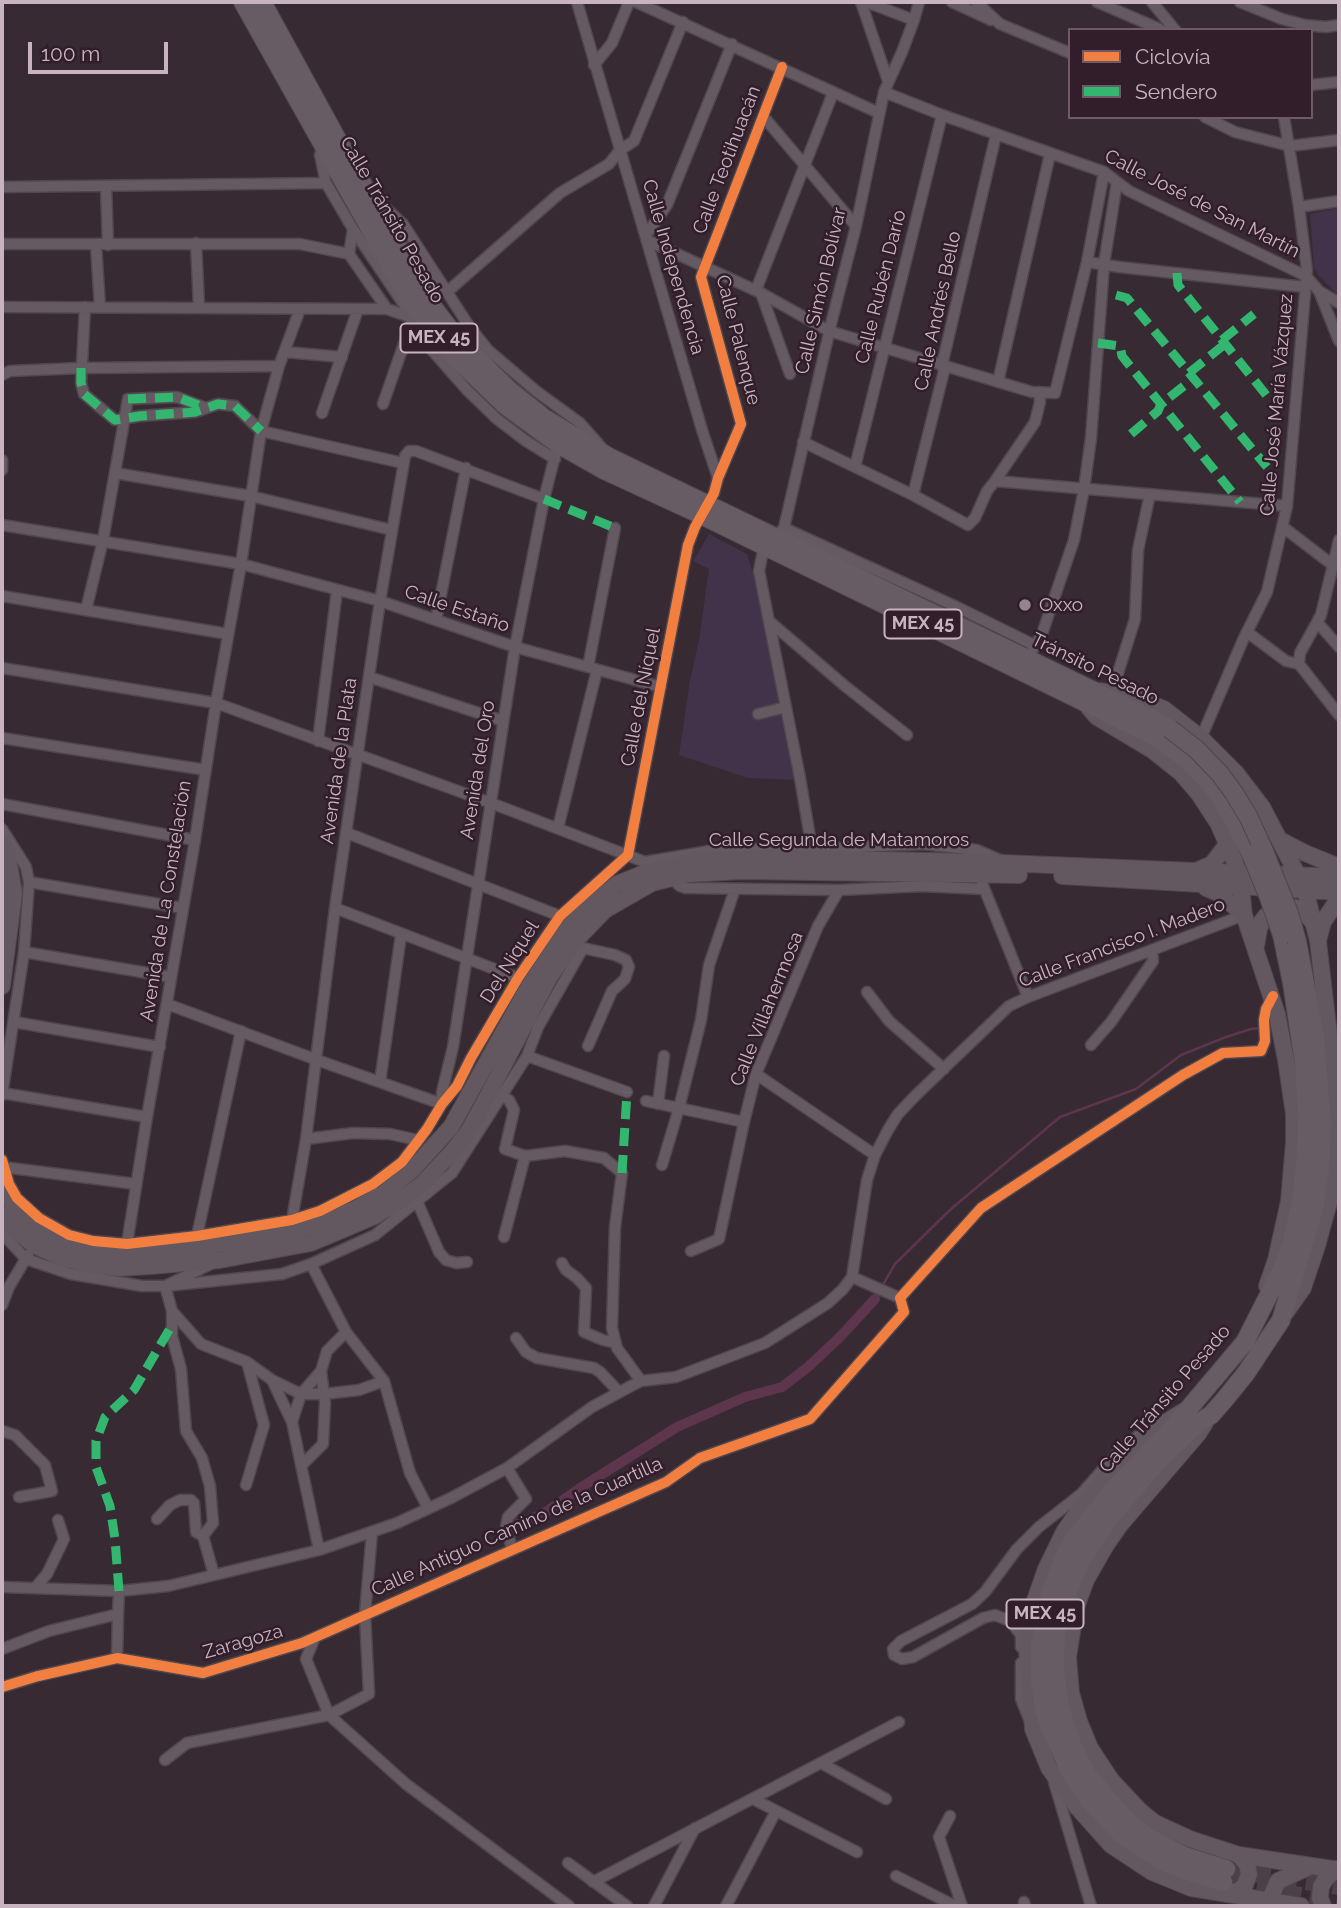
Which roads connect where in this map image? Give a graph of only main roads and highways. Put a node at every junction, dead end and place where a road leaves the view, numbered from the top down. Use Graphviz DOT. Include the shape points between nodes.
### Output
graph roads {
  1 [pos="243,2"];
  2 [pos="262,2"];
  3 [pos="774,537"];
  4 [pos="1101,691"];
  5 [pos="1168,736"];
  6 [pos="1278,836"];
  7 [pos="2,842"];
  8 [pos="1228,843"];
  9 [pos="1339,867"];
  10 [pos="667,874"];
  11 [pos="981,875"];
  12 [pos="1245,876"];
  13 [pos="1198,877"];
  14 [pos="1339,877"];
  15 [pos="1302,882"];
  16 [pos="2,887"];
  17 [pos="1339,892"];
  18 [pos="1339,898"];
  19 [pos="2,903"];
  20 [pos="1244,915"];
  21 [pos="1313,922"];
  22 [pos="1297,941"];
  23 [pos="1318,941"];
  24 [pos="1256,949"];
  25 [pos="2,986"];
  26 [pos="1315,1039"];
  27 [pos="2,1189"];
  28 [pos="2,1215"];
  29 [pos="34,1245"];
  30 [pos="1253,1328"];
  31 [pos="1186,1410"];
  32 [pos="1211,1415"];
  33 [pos="1239,1855"];
  34 [pos="1283,1870"];
  35 [pos="1338,1870"];
  36 [pos="1224,1882"];
  37 [pos="1243,1902"];
  38 [pos="1269,1903"];
  39 [pos="1292,1905"];
  40 [pos="1323,1906"];
  1 -- 3 [label="main road, Calle Tránsito Pesado / MEX 45" via="399,281 431,329 476,379 557,452"];
  2 -- 3 [label="main road, Calle Tránsito Pesado / MEX 45" via="432,306 455,336 500,383 544,418 609,457"];
  3 -- 4 [label="main road, Tránsito Pesado / MEX 45" via="1032,653"];
  3 -- 4 [label="main road, Tránsito Pesado / MEX 45" via="1018,671"];
  4 -- 5 [label="main road, Tránsito Pesado / MEX 45"];
  4 -- 6 [label="main road" via="1164,709 1201,738 1262,807"];
  4 -- 8 [label="main road" via="1097,717 1181,773"];
  5 -- 22 [label="main road, Tránsito Pesado / MEX 45, bridge" via="1196,749 1239,801 1264,851"];
  5 -- 26 [label="main road, Calle Tránsito Pesado / MEX 45, bridge" via="1210,783 1251,853 1282,935 1292,983"];
  6 -- 9 [label="main road"];
  6 -- 12 [label="main road" via="1270,856"];
  6 -- 15 [label="main road"];
  7 -- 25 [label="main road" via="15,893"];
  8 -- 12 [label="main road"];
  8 -- 13 [label="main road"];
  10 -- 11 [label="main road, Calle Segunda de Matamoros"];
  10 -- 29 [label="main road, Calle Segunda de Matamoros" via="642,874 617,884 569,926 528,988 451,1128 384,1193 318,1225 254,1239 130,1253 66,1244"];
  10 -- 29 [label="main road, Calle Segunda de Matamoros" via="605,910 575,941 550,976 468,1132 422,1184 375,1216 311,1243 220,1260 140,1267 90,1265"];
  11 -- 13 [label="main road, Calle Segunda de Matamoros"];
  11 -- 13 [label="main road, Calle Segunda de Matamoros" via="1008,864"];
  12 -- 13 [label="main road"];
  12 -- 15 [label="main road"];
  12 -- 20 [label="main road"];
  13 -- 20 [label="main road"];
  14 -- 15 [label="main road"];
  15 -- 17 [label="main road"];
  15 -- 21 [label="main road"];
  16 -- 19 [label="main road"];
  18 -- 23 [label="main road" via="1323,922"];
  20 -- 24 [label="main road"];
  21 -- 23 [label="main road"];
  21 -- 24 [label="main road" via="1297,908 1276,908 1262,922"];
  22 -- 26 [label="main road, Calle Tránsito Pesado / MEX 45"];
  23 -- 26 [label="main road" via="1325,1001"];
  24 -- 30 [label="main road" via="1273,996 1269,1022 1286,1060 1294,1142 1289,1201 1276,1260"];
  26 -- 30 [label="main road, Calle Tránsito Pesado / MEX 45" via="1306,1081 1303,1197 1291,1245"];
  26 -- 32 [label="main road, Calle Tránsito Pesado / MEX 45" via="1322,1126 1310,1222 1281,1320"];
  27 -- 29 [label="main road, Calle Segunda de Matamoros"];
  28 -- 29 [label="main road, Calle Segunda de Matamoros"];
  30 -- 31 [label="main road, Calle Tránsito Pesado / MEX 45"];
  31 -- 36 [label="main road, Calle Tránsito Pesado / MEX 45" via="1102,1503 1063,1559 1046,1606 1040,1681 1044,1710 1061,1754 1101,1814 1122,1835 1166,1863"];
  31 -- 36 [label="main road" via="1158,1427 1079,1510 1046,1569 1032,1609 1027,1648 1033,1729 1050,1769 1111,1845 1152,1872 1191,1888"];
  32 -- 33 [label="main road" via="1120,1525 1086,1580 1072,1623 1069,1675 1090,1748 1125,1797 1174,1832"];
  32 -- 36 [label="main road, Calle Tránsito Pesado / MEX 45" via="1149,1471 1082,1559 1059,1619 1055,1671 1060,1708 1073,1747 1104,1797 1147,1838"];
  33 -- 34 [label="main road"];
  33 -- 36 [label="main road" via="1249,1874 1245,1885 1239,1891"];
  34 -- 35 [label="main road" via="1311,1866"];
  34 -- 38 [label="main road"];
  34 -- 39 [label="main road"];
  35 -- 40 [label="main road" via="1321,1887"];
  36 -- 37 [label="main road"];
  37 -- 38 [label="main road"];
  38 -- 39 [label="main road"];
}
